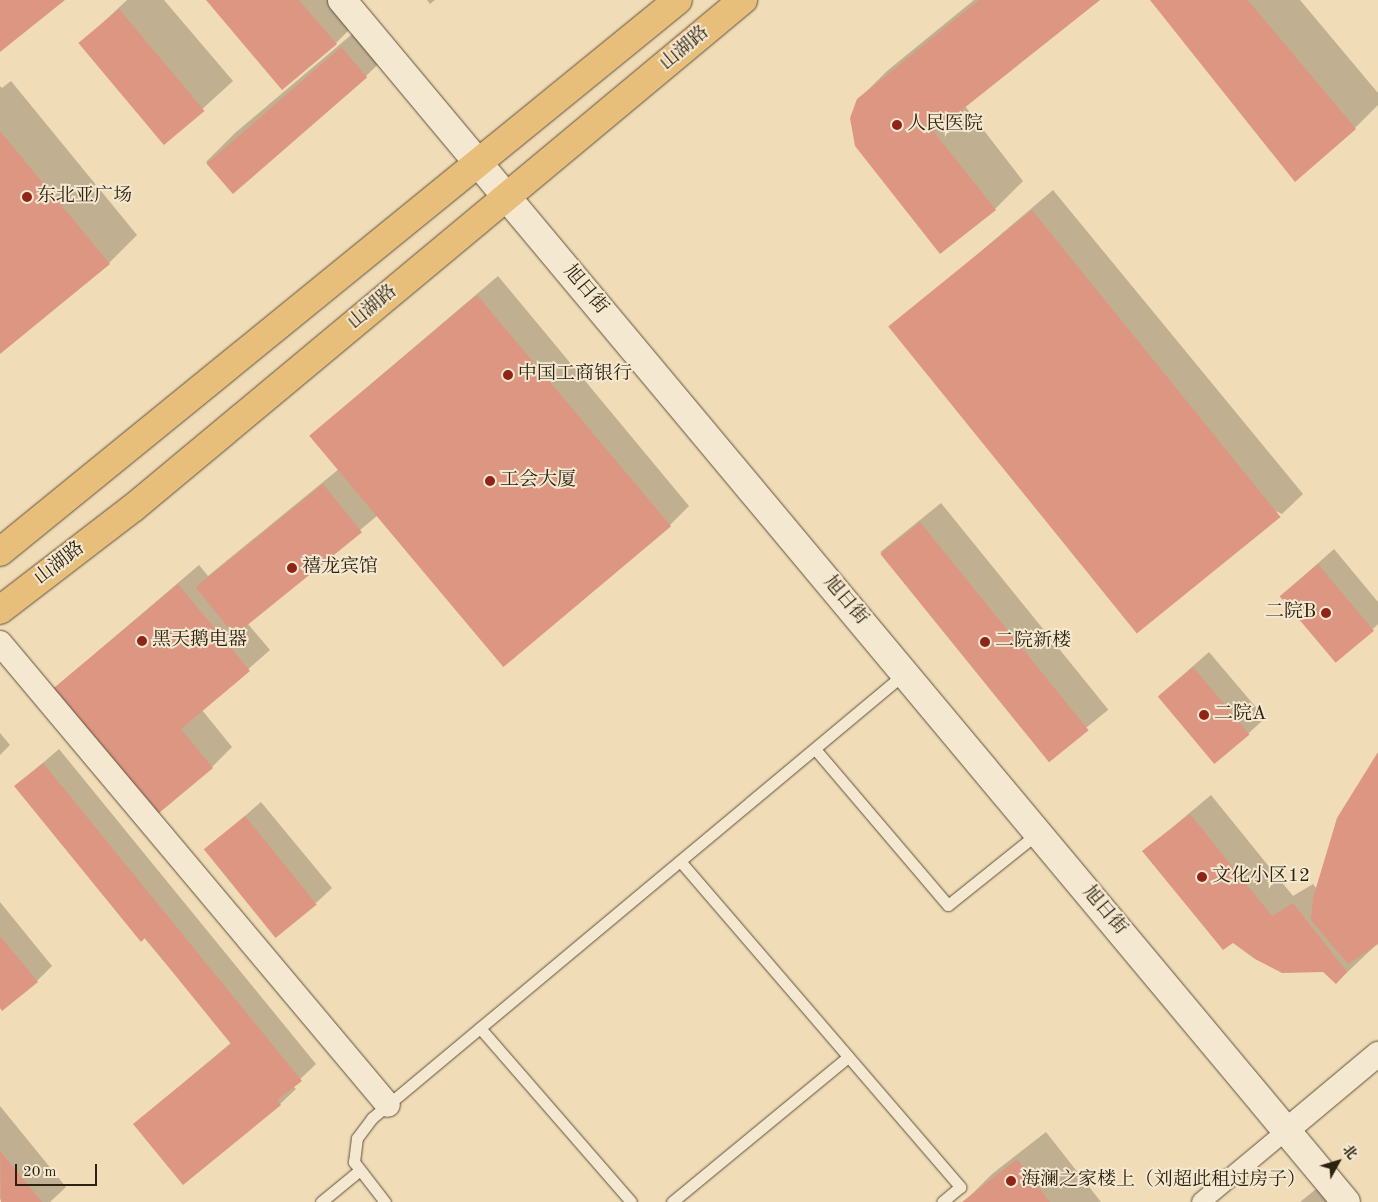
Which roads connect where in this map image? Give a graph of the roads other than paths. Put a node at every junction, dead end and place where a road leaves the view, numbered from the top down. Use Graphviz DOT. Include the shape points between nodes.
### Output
graph roads {
  1 [pos="342,0"];
  2 [pos="678,0"];
  3 [pos="743,0"];
  4 [pos="479,163"];
  5 [pos="507,196"];
  6 [pos="0,552"];
  7 [pos="0,610"];
  8 [pos="0,643"];
  9 [pos="905,673"];
  10 [pos="815,749"];
  11 [pos="1038,833"];
  12 [pos="680,862"];
  13 [pos="480,1028"];
  14 [pos="1378,1054"];
  15 [pos="848,1057"];
  16 [pos="388,1105"];
  17 [pos="1287,1130"];
  18 [pos="360,1170"];
  19 [pos="321,1202"];
  20 [pos="385,1202"];
  21 [pos="631,1202"];
  22 [pos="672,1202"];
  23 [pos="942,1202"];
  24 [pos="1202,1202"];
  25 [pos="1346,1202"];
  1 -- 4 [label="main road, 旭日街"];
  2 -- 4 [label="main road"];
  3 -- 5 [label="main road, 山湖路"];
  4 -- 5 [label="main road, 旭日街"];
  4 -- 6 [label="main road"];
  5 -- 7 [label="main road, 山湖路" via="133,508"];
  5 -- 9 [label="main road, 旭日街"];
  8 -- 16 [label="street"];
  9 -- 10 [label="lane"];
  9 -- 11 [label="main road, 旭日街"];
  10 -- 11 [label="lane" via="948,905"];
  10 -- 12 [label="lane"];
  11 -- 17 [label="main road, 旭日街"];
  12 -- 13 [label="lane"];
  12 -- 15 [label="lane"];
  13 -- 16 [label="lane"];
  13 -- 21 [label="lane"];
  14 -- 17 [label="street"];
  15 -- 22 [label="lane"];
  15 -- 23 [label="lane" via="960,1187"];
  16 -- 18 [label="lane" via="357,1138 354,1162"];
  17 -- 24 [label="street"];
  17 -- 25 [label="main road, 旭日街"];
  18 -- 19 [label="lane"];
  18 -- 20 [label="lane"];
}
